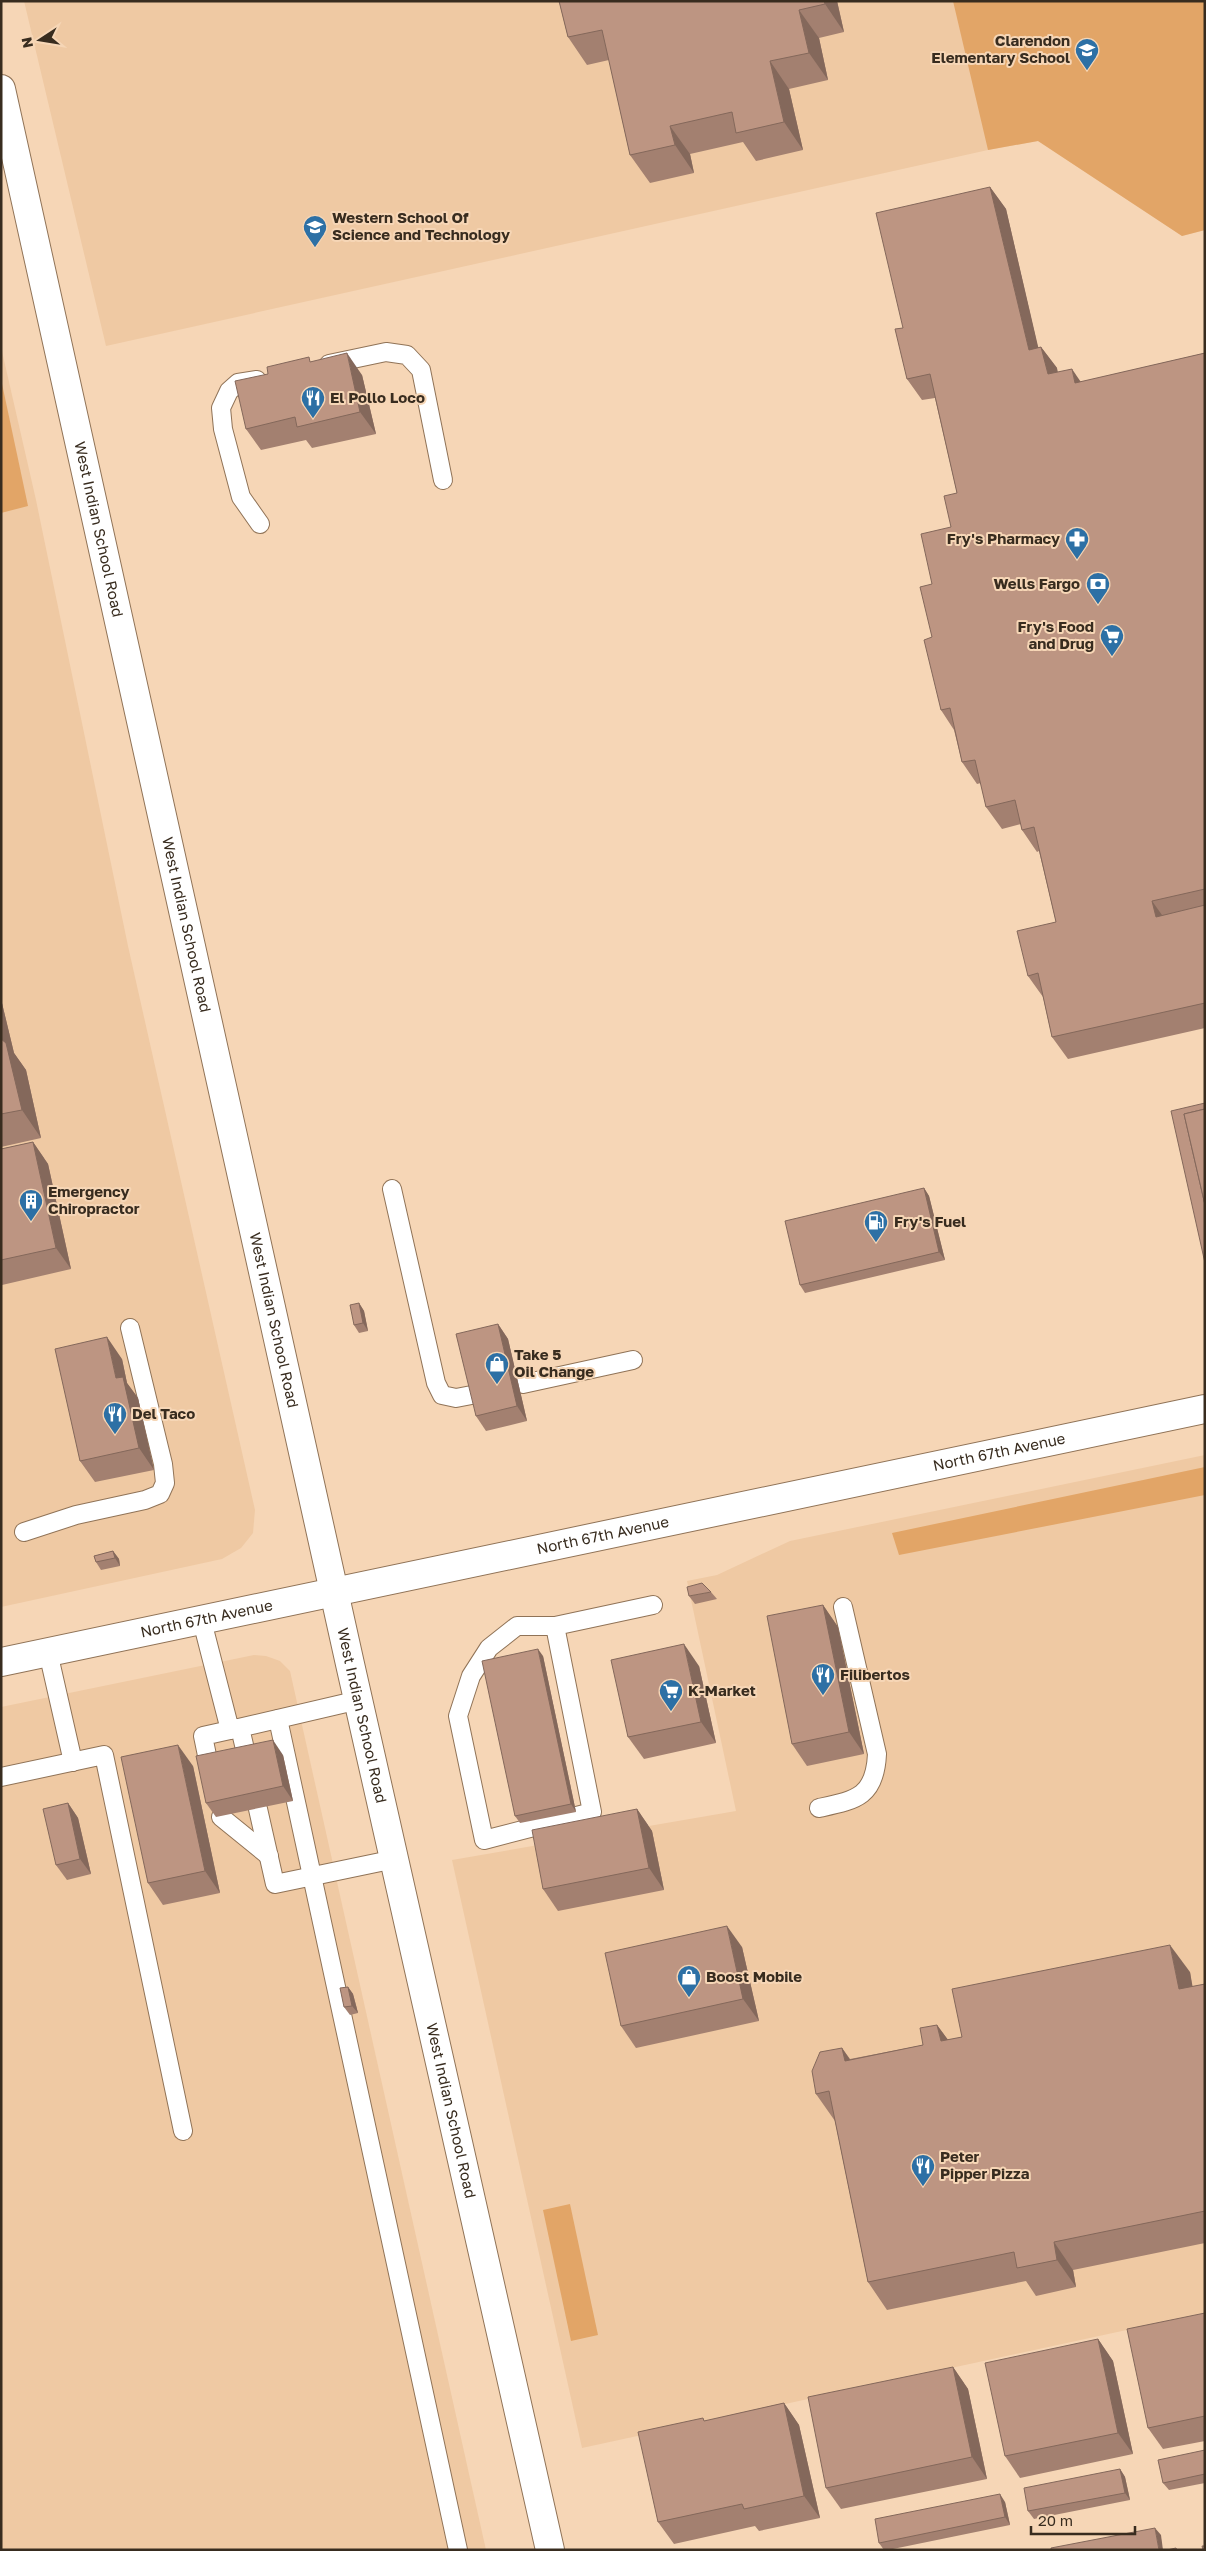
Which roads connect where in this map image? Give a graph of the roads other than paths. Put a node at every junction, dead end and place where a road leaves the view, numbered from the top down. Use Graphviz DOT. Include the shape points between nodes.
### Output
graph roads {
  1 [pos="1,89"];
  2 [pos="312,368"];
  3 [pos="276,376"];
  4 [pos="444,480"];
  5 [pos="260,524"];
  6 [pos="392,1189"];
  7 [pos="130,1328"];
  8 [pos="633,1360"];
  9 [pos="523,1384"];
  10 [pos="482,1393"];
  11 [pos="1205,1409"];
  12 [pos="24,1532"];
  13 [pos="334,1592"];
  14 [pos="652,1605"];
  15 [pos="844,1607"];
  16 [pos="202,1620"];
  17 [pos="555,1626"];
  18 [pos="48,1652"];
  19 [pos="1,1662"];
  20 [pos="358,1700"];
  21 [pos="278,1719"];
  22 [pos="235,1729"];
  23 [pos="73,1762"];
  24 [pos="248,1762"];
  25 [pos="210,1770"];
  26 [pos="1,1777"];
  27 [pos="818,1808"];
  28 [pos="258,1809"];
  29 [pos="221,1816"];
  30 [pos="269,1856"];
  31 [pos="395,1859"];
  32 [pos="314,1876"];
  33 [pos="184,2131"];
  34 [pos="458,2550"];
  35 [pos="550,2550"];
  1 -- 13 [label="main road, West Indian School Road"];
  2 -- 4 [label="lane" via="386,352 407,355 421,370"];
  3 -- 5 [label="lane" via="238,383 229,391 221,408 223,428 242,497"];
  6 -- 10 [label="lane" via="436,1383 442,1395 456,1398"];
  7 -- 12 [label="lane" via="163,1464 165,1483 160,1494"];
  8 -- 9 [label="lane"];
  11 -- 13 [label="main road, North 67th Avenue"];
  13 -- 16 [label="main road, North 67th Avenue"];
  13 -- 20 [label="main road, West Indian School Road"];
  14 -- 17 [label="lane"];
  15 -- 27 [label="lane" via="877,1754 876,1774 865,1792 845,1802"];
  16 -- 18 [label="main road, North 67th Avenue"];
  16 -- 22 [label="lane"];
  17 -- 17 [label="lane" via="592,1812 484,1840 458,1716 471,1676 488,1648 517,1626"];
  18 -- 19 [label="main road, North 67th Avenue"];
  18 -- 23 [label="lane"];
  20 -- 21 [label="lane"];
  20 -- 31 [label="main road, West Indian School Road"];
  21 -- 22 [label="lane"];
  21 -- 32 [label="lane"];
  22 -- 24 [label="lane"];
  22 -- 25 [label="lane" via="203,1736"];
  23 -- 26 [label="lane"];
  23 -- 33 [label="lane" via="104,1755"];
  28 -- 30 [label="lane"];
  29 -- 30 [label="lane"];
  30 -- 32 [label="lane" via="275,1884"];
  31 -- 32 [label="lane"];
  31 -- 35 [label="main road, West Indian School Road"];
  32 -- 34 [label="lane"];
}
